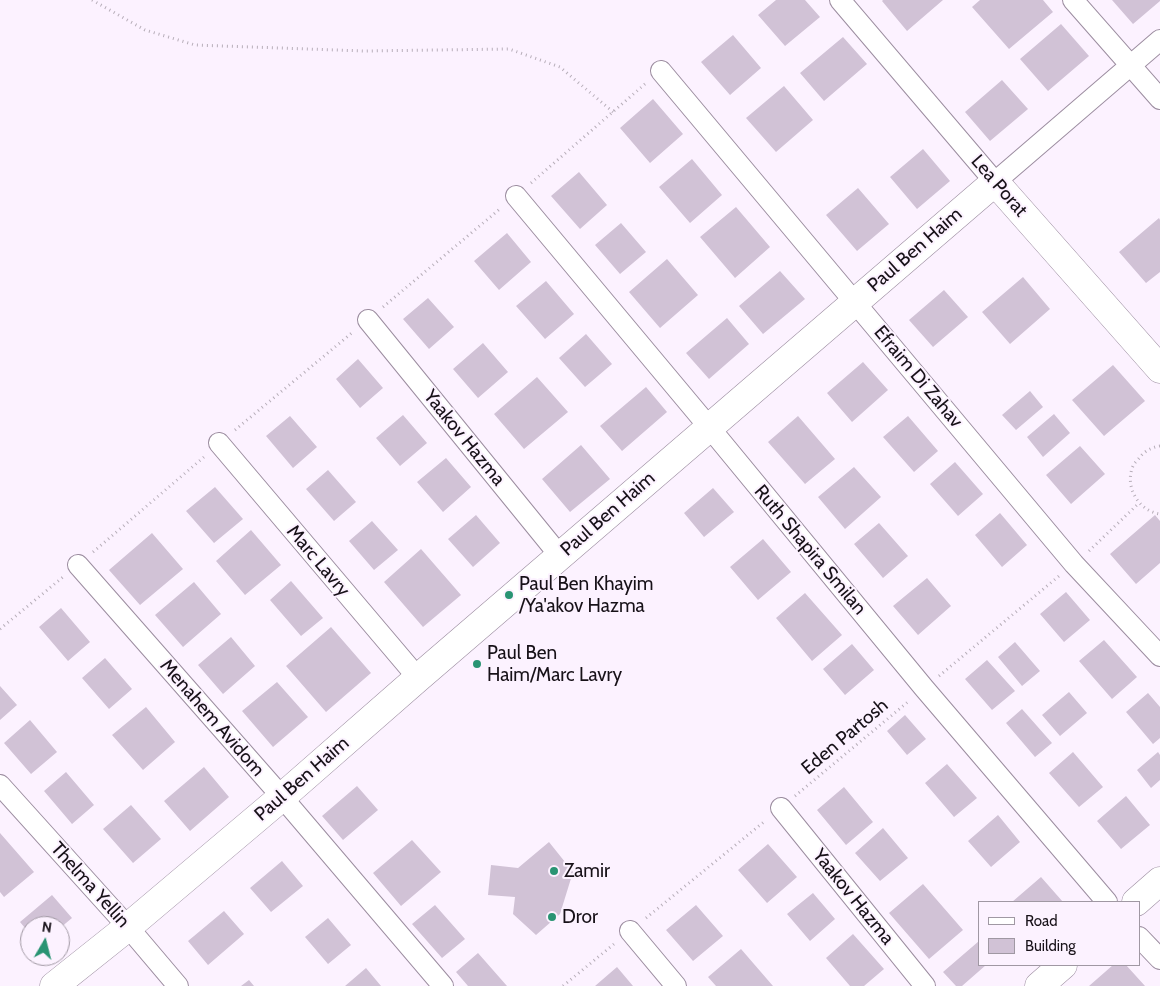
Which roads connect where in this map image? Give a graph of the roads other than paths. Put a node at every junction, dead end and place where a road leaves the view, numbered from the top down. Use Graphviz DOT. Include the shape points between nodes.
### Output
graph roads {
  1 [pos="840,0"];
  2 [pos="1073,0"];
  3 [pos="1160,40"];
  4 [pos="1130,65"];
  5 [pos="661,71"];
  6 [pos="1160,100"];
  7 [pos="995,182"];
  8 [pos="516,196"];
  9 [pos="855,302"];
  10 [pos="368,320"];
  11 [pos="1160,369"];
  12 [pos="709,427"];
  13 [pos="219,443"];
  14 [pos="560,556"];
  15 [pos="78,565"];
  16 [pos="1160,656"];
  17 [pos="418,678"];
  18 [pos="0,785"];
  19 [pos="282,797"];
  20 [pos="781,808"];
  21 [pos="1160,881"];
  22 [pos="1106,901"];
  23 [pos="1137,901"];
  24 [pos="128,927"];
  25 [pos="630,931"];
  26 [pos="1140,938"];
  27 [pos="1160,959"];
  28 [pos="1063,966"];
  29 [pos="54,986"];
  30 [pos="178,986"];
  31 [pos="443,986"];
  32 [pos="676,986"];
  33 [pos="925,986"];
  34 [pos="1039,986"];
  1 -- 7 [label="street, Lea Porat"];
  2 -- 4 [label="street"];
  3 -- 4 [label="street, Paul Ben Haim"];
  4 -- 6 [label="street"];
  4 -- 7 [label="street, Paul Ben Haim"];
  5 -- 9 [label="street, Efraim Di Zahav"];
  7 -- 9 [label="street, Paul Ben Haim"];
  7 -- 11 [label="street, Lea Porat"];
  8 -- 12 [label="street, Ruth Shapira Smilan"];
  9 -- 12 [label="street, Paul Ben Haim"];
  9 -- 16 [label="street, Efraim Di Zahav" via="1074,564"];
  10 -- 14 [label="street, Yaakov Hazma"];
  12 -- 14 [label="street, Paul Ben Haim"];
  12 -- 22 [label="street, Ruth Shapira Smilan" via="924,688"];
  13 -- 17 [label="street, Marc Lavry"];
  14 -- 17 [label="street, Paul Ben Haim"];
  15 -- 19 [label="street, Menahem Avidom"];
  17 -- 19 [label="street, Paul Ben Haim"];
  18 -- 24 [label="street, Thelma Yellin"];
  19 -- 24 [label="street, Paul Ben Haim"];
  19 -- 31 [label="street, Menahem Avidom"];
  20 -- 33 [label="street, Yaakov Hazma"];
  21 -- 23 [label="street"];
  24 -- 29 [label="street, Paul Ben Haim"];
  24 -- 30 [label="street, Thelma Yellin"];
  25 -- 32 [label="street"];
  26 -- 27 [label="street"];
  28 -- 34 [label="street"];
}
